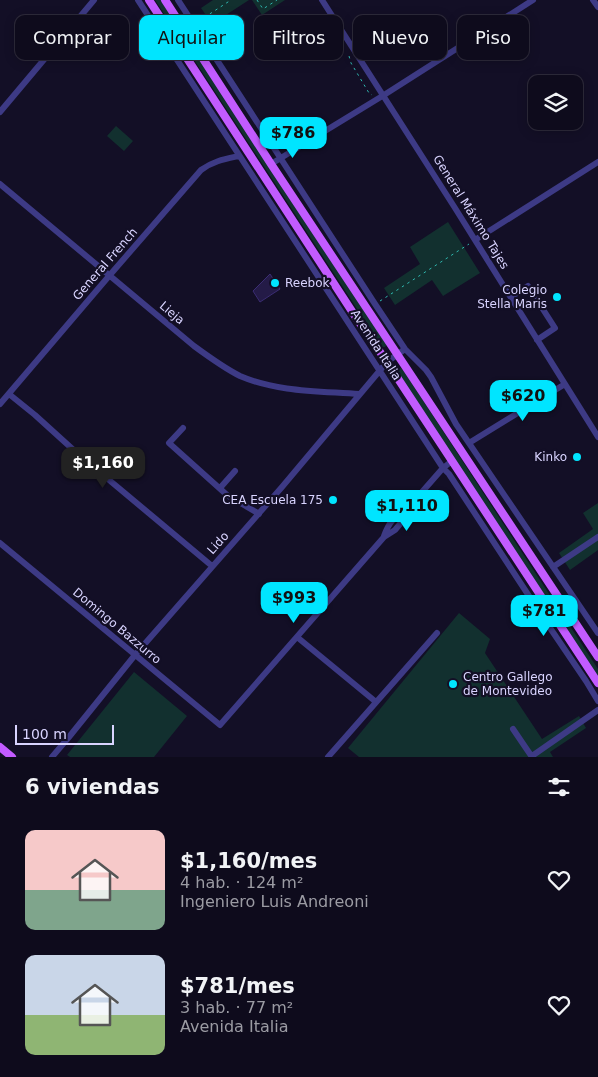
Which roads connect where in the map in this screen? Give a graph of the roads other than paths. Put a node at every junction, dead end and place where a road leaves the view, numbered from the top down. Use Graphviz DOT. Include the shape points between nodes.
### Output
graph roads {
  1 [pos="94,0"];
  2 [pos="138,0"];
  3 [pos="149,0"];
  4 [pos="165,0"];
  5 [pos="178,0"];
  6 [pos="322,0"];
  7 [pos="533,0"];
  8 [pos="593,0"];
  9 [pos="598,7"];
  10 [pos="384,95"];
  11 [pos="0,112"];
  12 [pos="239,156"];
  13 [pos="280,158"];
  14 [pos="598,162"];
  15 [pos="271,164"];
  16 [pos="0,184"];
  17 [pos="475,240"];
  18 [pos="109,276"];
  19 [pos="511,297"];
  20 [pos="537,340"];
  21 [pos="405,350"];
  22 [pos="397,355"];
  23 [pos="387,362"];
  24 [pos="380,370"];
  25 [pos="564,384"];
  26 [pos="9,394"];
  27 [pos="359,394"];
  28 [pos="0,404"];
  29 [pos="182,428"];
  30 [pos="598,437"];
  31 [pos="470,443"];
  32 [pos="452,461"];
  33 [pos="443,468"];
  34 [pos="235,470"];
  35 [pos="220,488"];
  36 [pos="259,514"];
  37 [pos="598,538"];
  38 [pos="0,543"];
  39 [pos="212,566"];
  40 [pos="554,567"];
  41 [pos="436,633"];
  42 [pos="598,633"];
  43 [pos="297,637"];
  44 [pos="135,655"];
  45 [pos="598,657"];
  46 [pos="598,684"];
  47 [pos="598,701"];
  48 [pos="376,702"];
  49 [pos="598,710"];
  50 [pos="513,729"];
  51 [pos="0,747"];
  52 [pos="12,757"];
  53 [pos="52,757"];
  54 [pos="328,757"];
  55 [pos="532,757"];
  1 -- 11 [label="street"];
  2 -- 12 [label="street, Avenida Italia"];
  3 -- 23 [label="main road, Avenida Italia"];
  4 -- 15 [label="main road, Avenida Italia"];
  5 -- 13 [label="street, Avenida Italia"];
  6 -- 10 [label="street, General Máximo Tajes"];
  7 -- 10 [label="street"];
  8 -- 9 [label="street"];
  10 -- 13 [label="street"];
  10 -- 17 [label="street, General Máximo Tajes"];
  12 -- 18 [label="street, General French" via="217,161 201,170"];
  12 -- 24 [label="street, Avenida Italia"];
  13 -- 15 [label="street"];
  13 -- 21 [label="street, Avenida Italia"];
  14 -- 17 [label="street"];
  15 -- 22 [label="main road, Avenida Italia"];
  16 -- 18 [label="street, Lieja"];
  17 -- 19 [label="street, General Máximo Tajes"];
  18 -- 26 [label="street, General French"];
  18 -- 27 [label="street, Lieja" via="194,346 240,376 261,384 287,388"];
  19 -- 20 [label="street, General Máximo Tajes"];
  19 -- 20 [label="street" via="528,286 555,328"];
  20 -- 25 [label="street, General Máximo Tajes"];
  21 -- 22 [label="street, Lido"];
  21 -- 31 [label="street, Avenida Italia" via="431,377"];
  22 -- 23 [label="street, Lido"];
  22 -- 45 [label="main road, Avenida Italia"];
  23 -- 24 [label="street, Lido"];
  23 -- 32 [label="main road, Avenida Italia"];
  24 -- 27 [label="street, Lido"];
  24 -- 33 [label="street, Avenida Italia"];
  25 -- 30 [label="street, General Máximo Tajes"];
  25 -- 31 [label="street"];
  26 -- 28 [label="street, General French"];
  26 -- 39 [label="street"];
  27 -- 36 [label="street, Lido"];
  29 -- 35 [label="street" via="169,443"];
  31 -- 40 [label="street, Avenida Italia"];
  32 -- 33 [label="street"];
  32 -- 46 [label="main road, Avenida Italia"];
  33 -- 43 [label="street" via="408,508 392,520 384,537"];
  33 -- 47 [label="street, Avenida Italia"];
  34 -- 35 [label="street"];
  35 -- 36 [label="street"];
  36 -- 39 [label="street, Lido"];
  37 -- 40 [label="street"];
  38 -- 44 [label="street, Domingo Bazzurro"];
  39 -- 44 [label="street, Lido"];
  40 -- 42 [label="street, Avenida Italia"];
  41 -- 48 [label="street"];
  43 -- 44 [label="street, Domingo Bazzurro" via="220,725"];
  43 -- 48 [label="street"];
  44 -- 53 [label="street, Lido"];
  48 -- 54 [label="street"];
  49 -- 55 [label="street"];
  50 -- 55 [label="street"];
  51 -- 52 [label="main road"];
}
